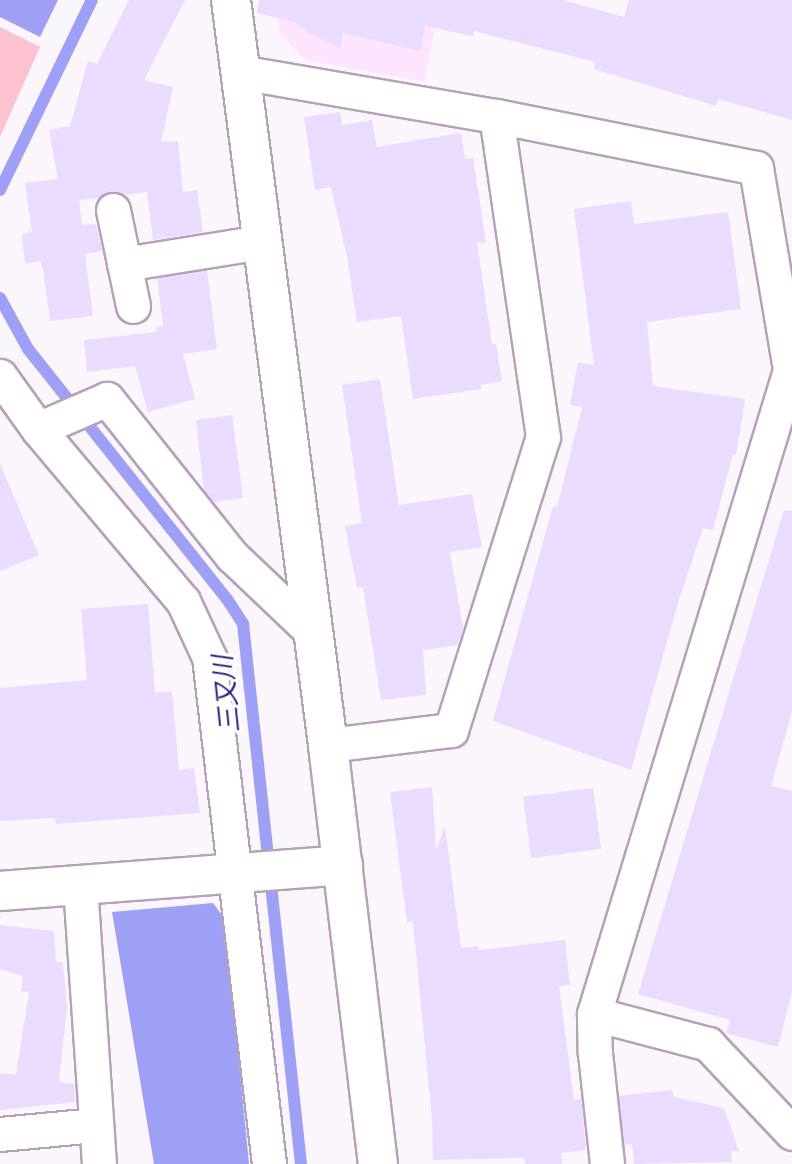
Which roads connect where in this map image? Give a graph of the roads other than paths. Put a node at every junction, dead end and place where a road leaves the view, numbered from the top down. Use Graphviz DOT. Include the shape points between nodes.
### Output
graph roads {
  1 [pos="231,0"];
  2 [pos="240,72"];
  3 [pos="496,116"];
  4 [pos="113,210"];
  5 [pos="779,221"];
  6 [pos="262,242"];
  7 [pos="124,264"];
  8 [pos="133,306"];
  9 [pos="791,371"];
  10 [pos="0,376"];
  11 [pos="43,425"];
  12 [pos="313,633"];
  13 [pos="328,745"];
  14 [pos="343,865"];
  15 [pos="245,873"];
  16 [pos="80,885"];
  17 [pos="0,891"];
  18 [pos="594,1014"];
  19 [pos="95,1125"];
  20 [pos="791,1127"];
  21 [pos="0,1133"];
  22 [pos="99,1164"];
  23 [pos="269,1164"];
  24 [pos="378,1164"];
  25 [pos="607,1164"];
  1 -- 2 [label="street"];
  2 -- 3 [label="street"];
  2 -- 6 [label="street"];
  3 -- 5 [label="street" via="756,168"];
  3 -- 13 [label="street" via="542,437 451,730"];
  4 -- 7 [label="street"];
  5 -- 9 [label="street"];
  6 -- 7 [label="street"];
  6 -- 12 [label="street"];
  7 -- 8 [label="street"];
  9 -- 18 [label="street"];
  10 -- 11 [label="street"];
  11 -- 12 [label="street" via="107,399 232,556"];
  11 -- 15 [label="street" via="183,601 209,657"];
  12 -- 13 [label="street"];
  13 -- 14 [label="street"];
  14 -- 15 [label="street"];
  14 -- 24 [label="street"];
  15 -- 16 [label="street"];
  15 -- 23 [label="street"];
  16 -- 17 [label="street"];
  16 -- 19 [label="street"];
  18 -- 20 [label="street" via="708,1044"];
  18 -- 25 [label="street"];
  19 -- 21 [label="street"];
  19 -- 22 [label="street"];
}
